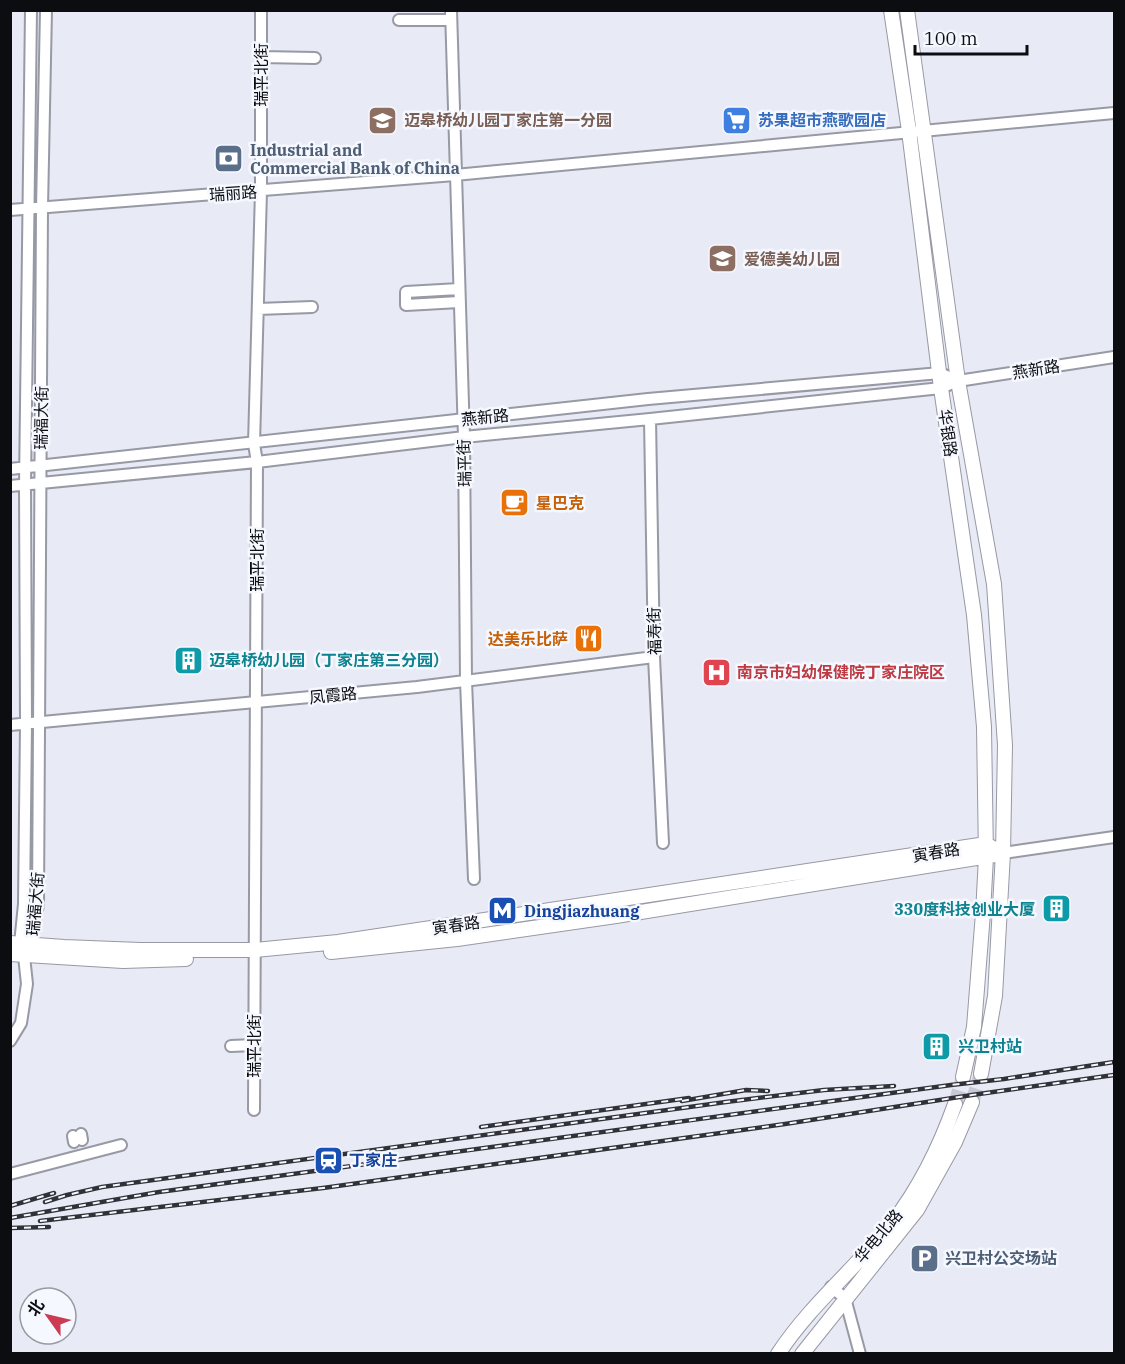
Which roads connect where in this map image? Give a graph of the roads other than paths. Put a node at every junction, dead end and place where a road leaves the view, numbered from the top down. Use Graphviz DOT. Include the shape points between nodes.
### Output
graph roads {
  1 [pos="31,10"];
  2 [pos="46,10"];
  3 [pos="261,10"];
  4 [pos="891,10"];
  5 [pos="907,10"];
  6 [pos="451,15"];
  7 [pos="399,20"];
  8 [pos="261,57"];
  9 [pos="315,58"];
  10 [pos="1114,113"];
  11 [pos="916,130"];
  12 [pos="455,176"];
  13 [pos="261,191"];
  14 [pos="42,208"];
  15 [pos="28,209"];
  16 [pos="10,210"];
  17 [pos="459,289"];
  18 [pos="459,302"];
  19 [pos="312,307"];
  20 [pos="258,309"];
  21 [pos="1114,357"];
  22 [pos="940,373"];
  23 [pos="958,381"];
  24 [pos="941,388"];
  25 [pos="463,419"];
  26 [pos="650,419"];
  27 [pos="464,437"];
  28 [pos="254,444"];
  29 [pos="257,462"];
  30 [pos="40,466"];
  31 [pos="26,468"];
  32 [pos="10,470"];
  33 [pos="40,483"];
  34 [pos="25,485"];
  35 [pos="10,486"];
  36 [pos="654,657"];
  37 [pos="466,681"];
  38 [pos="257,703"];
  39 [pos="39,723"];
  40 [pos="26,724"];
  41 [pos="10,725"];
  42 [pos="1114,837"];
  43 [pos="663,843"];
  44 [pos="986,851"];
  45 [pos="1002,853"];
  46 [pos="474,879"];
  47 [pos="19,948"];
  48 [pos="254,954"];
  49 [pos="10,1041"];
  50 [pos="231,1046"];
  51 [pos="254,1046"];
  52 [pos="981,1074"];
  53 [pos="963,1077"];
  54 [pos="972,1102"];
  55 [pos="955,1104"];
  56 [pos="254,1110"];
  57 [pos="121,1144"];
  58 [pos="10,1174"];
  59 [pos="831,1287"];
  60 [pos="845,1298"];
  61 [pos="778,1353"];
  62 [pos="802,1353"];
  63 [pos="860,1353"];
  1 -- 15 [label="street, 瑞福大街"];
  2 -- 14 [label="street, 瑞福大街"];
  3 -- 8 [label="street, 瑞平北街"];
  4 -- 11 [label="main road, 华银路"];
  5 -- 11 [label="main road, 华银路"];
  6 -- 7 [label="street"];
  6 -- 12 [label="street, 瑞平街"];
  8 -- 9 [label="street"];
  8 -- 13 [label="street, 瑞平北街"];
  10 -- 11 [label="street, 瑞丽路"];
  11 -- 12 [label="street, 瑞丽路"];
  11 -- 22 [label="main road, 华银路"];
  11 -- 23 [label="main road, 华银路"];
  12 -- 13 [label="street, 瑞丽路"];
  12 -- 17 [label="street, 瑞平街"];
  13 -- 14 [label="street, 瑞丽路"];
  13 -- 20 [label="street, 瑞平北街"];
  14 -- 15 [label="street, 瑞丽路"];
  14 -- 30 [label="street, 瑞福大街"];
  15 -- 16 [label="street, 瑞丽路"];
  15 -- 31 [label="street, 瑞福大街"];
  17 -- 18 [label="street, 瑞平街"];
  17 -- 18 [label="street" via="406,292 406,304"];
  18 -- 25 [label="street, 瑞平街"];
  19 -- 20 [label="street"];
  20 -- 28 [label="street, 瑞平北街"];
  21 -- 23 [label="street, 燕新路"];
  22 -- 23 [label="street, 燕新路"];
  22 -- 24 [label="main road, 华银路"];
  22 -- 25 [label="street, 燕新路"];
  23 -- 24 [label="street, 燕新路"];
  23 -- 45 [label="main road, 华银路" via="994,584 1005,745"];
  24 -- 26 [label="street, 燕新路"];
  24 -- 44 [label="main road, 华银路" via="974,615 984,727"];
  25 -- 27 [label="street, 瑞平街"];
  25 -- 28 [label="street, 燕新路"];
  26 -- 27 [label="street, 燕新路"];
  26 -- 36 [label="street, 福寿街"];
  27 -- 29 [label="street, 燕新路"];
  27 -- 37 [label="street, 瑞平街"];
  28 -- 29 [label="street, 瑞平北街"];
  28 -- 30 [label="street, 燕新路"];
  29 -- 33 [label="street, 燕新路"];
  29 -- 38 [label="street, 瑞平北街"];
  30 -- 31 [label="street, 燕新路"];
  30 -- 33 [label="street, 瑞福大街"];
  31 -- 32 [label="street, 燕新路"];
  31 -- 34 [label="street, 瑞福大街"];
  33 -- 34 [label="street, 燕新路"];
  33 -- 39 [label="street, 瑞福大街"];
  34 -- 35 [label="street, 燕新路"];
  34 -- 40 [label="street, 瑞福大街"];
  36 -- 37 [label="street, 凤霞路"];
  36 -- 43 [label="street, 福寿街"];
  37 -- 38 [label="street, 凤霞路"];
  37 -- 46 [label="street, 瑞平街"];
  38 -- 39 [label="street, 凤霞路"];
  38 -- 48 [label="street, 瑞平北街"];
  39 -- 40 [label="street, 凤霞路"];
  39 -- 47 [label="street, 瑞福大街" via="38,904"];
  40 -- 41 [label="street, 凤霞路"];
  40 -- 47 [label="street, 瑞福大街" via="24,904"];
  42 -- 45 [label="street"];
  44 -- 45 [label="main road"];
  44 -- 48 [label="main road, 寅春路"];
  44 -- 53 [label="main road" via="974,1027"];
  45 -- 52 [label="main road" via="995,996"];
  47 -- 48 [label="main road, 寅春路"];
  47 -- 49 [label="street" via="27,984 21,1023"];
  48 -- 51 [label="street, 瑞平北街"];
  50 -- 51 [label="street"];
  51 -- 56 [label="street, 瑞平北街"];
  54 -- 60 [label="main road, 华电北路" via="955,1142 917,1210"];
  55 -- 59 [label="main road, 华电北路" via="932,1160 894,1220"];
  57 -- 58 [label="street" via="79,1144"];
  59 -- 60 [label="street"];
  59 -- 61 [label="main road, 华电北路"];
  60 -- 62 [label="main road, 华电北路"];
  60 -- 63 [label="street"];
}
